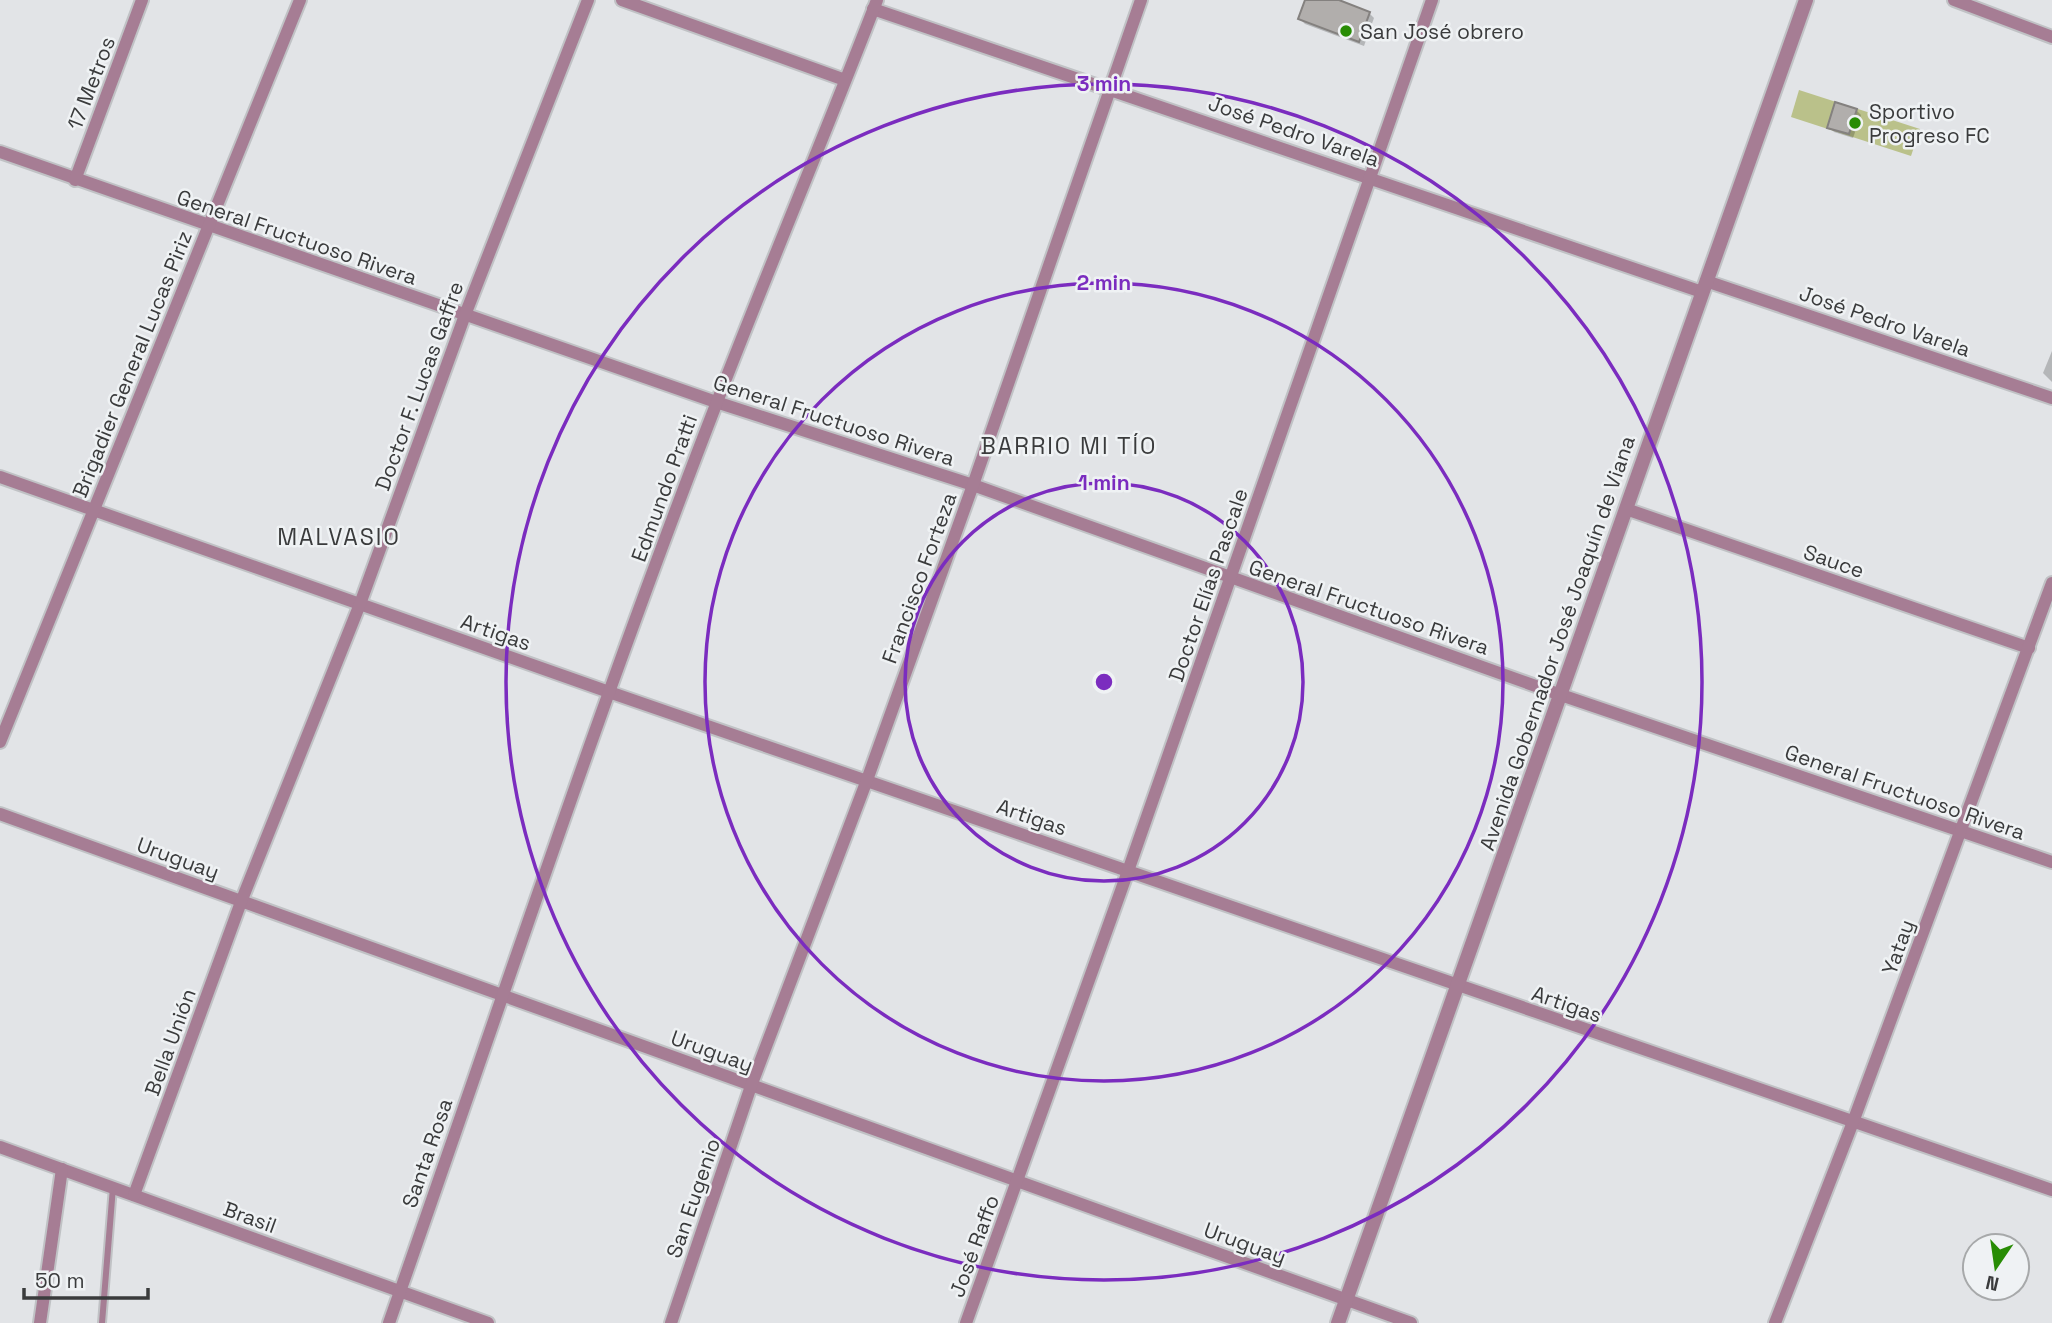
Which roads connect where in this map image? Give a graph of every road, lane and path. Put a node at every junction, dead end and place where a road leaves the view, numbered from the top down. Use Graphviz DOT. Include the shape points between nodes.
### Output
graph roads {
  1 [pos="142,0"];
  2 [pos="300,0"];
  3 [pos="588,0"];
  4 [pos="622,0"];
  5 [pos="1141,0"];
  6 [pos="1433,0"];
  7 [pos="1806,0"];
  8 [pos="1954,0"];
  9 [pos="875,4"];
  10 [pos="2052,37"];
  11 [pos="845,80"];
  12 [pos="1111,89"];
  13 [pos="0,152"];
  14 [pos="1370,178"];
  15 [pos="75,180"];
  16 [pos="209,227"];
  17 [pos="1704,287"];
  18 [pos="465,315"];
  19 [pos="2052,398"];
  20 [pos="716,402"];
  21 [pos="0,478"];
  22 [pos="973,485"];
  23 [pos="1626,509"];
  24 [pos="93,510"];
  25 [pos="1231,579"];
  26 [pos="2052,583"];
  27 [pos="360,604"];
  28 [pos="2029,648"];
  29 [pos="609,692"];
  30 [pos="1561,695"];
  31 [pos="0,742"];
  32 [pos="867,780"];
  33 [pos="0,814"];
  34 [pos="1962,831"];
  35 [pos="2052,862"];
  36 [pos="1128,872"];
  37 [pos="241,902"];
  38 [pos="1458,987"];
  39 [pos="501,995"];
  40 [pos="751,1086"];
  41 [pos="1853,1122"];
  42 [pos="0,1147"];
  43 [pos="62,1169"];
  44 [pos="1017,1181"];
  45 [pos="113,1187"];
  46 [pos="2052,1190"];
  47 [pos="134,1195"];
  48 [pos="400,1291"];
  49 [pos="1346,1300"];
  50 [pos="40,1323"];
  51 [pos="102,1323"];
  52 [pos="389,1323"];
  53 [pos="488,1323"];
  54 [pos="671,1323"];
  55 [pos="967,1323"];
  56 [pos="1338,1323"];
  57 [pos="1411,1323"];
  58 [pos="1775,1323"];
  1 -- 15 [label="street, 17 Metros"];
  2 -- 16 [label="street, Brigadier General Lucas Piriz"];
  3 -- 18 [label="street, Doctor F. Lucas Gaffre"];
  4 -- 11 [label="street"];
  5 -- 12 [label="street, Francisco Forteza"];
  6 -- 14 [label="street, Doctor Elías Pascale"];
  7 -- 17 [label="street, Avenida Gobernador José Joaquín de Viana"];
  8 -- 10 [label="street"];
  9 -- 11 [label="street, Edmundo Pratti"];
  9 -- 12 [label="street, José Pedro Varela"];
  11 -- 20 [label="street, Edmundo Pratti"];
  12 -- 14 [label="street, José Pedro Varela"];
  12 -- 22 [label="street, Francisco Forteza"];
  13 -- 15 [label="street, General Fructuoso Rivera"];
  14 -- 17 [label="street, José Pedro Varela"];
  14 -- 25 [label="street, Doctor Elías Pascale"];
  15 -- 16 [label="street, General Fructuoso Rivera"];
  16 -- 18 [label="street, General Fructuoso Rivera"];
  16 -- 24 [label="street, Brigadier General Lucas Piriz"];
  17 -- 19 [label="street, José Pedro Varela"];
  17 -- 23 [label="street, Avenida Gobernador José Joaquín de Viana"];
  18 -- 20 [label="street, General Fructuoso Rivera"];
  18 -- 27 [label="street, Doctor F. Lucas Gaffre"];
  20 -- 22 [label="street, General Fructuoso Rivera"];
  20 -- 29 [label="street, Edmundo Pratti"];
  21 -- 24 [label="street, Artigas"];
  22 -- 25 [label="street, General Fructuoso Rivera"];
  22 -- 32 [label="street, Francisco Forteza"];
  23 -- 28 [label="street, Sauce"];
  23 -- 30 [label="street, Avenida Gobernador José Joaquín de Viana"];
  24 -- 27 [label="street, Artigas"];
  24 -- 31 [label="street, Brigadier General Lucas Piriz"];
  25 -- 30 [label="street, General Fructuoso Rivera"];
  25 -- 36 [label="street, Doctor Elías Pascale"];
  26 -- 28 [label="street, Yatay"];
  27 -- 29 [label="street, Artigas"];
  27 -- 37 [label="street, Doctor F. Lucas Gaffre"];
  28 -- 34 [label="street, Yatay"];
  29 -- 32 [label="street, Artigas"];
  29 -- 39 [label="street, Edmundo Pratti"];
  30 -- 34 [label="street, General Fructuoso Rivera"];
  30 -- 38 [label="street, Avenida Gobernador José Joaquín de Viana"];
  32 -- 36 [label="street, Artigas"];
  32 -- 40 [label="street, Francisco Forteza"];
  33 -- 37 [label="street, Uruguay"];
  34 -- 35 [label="street, General Fructuoso Rivera"];
  34 -- 41 [label="street, Yatay"];
  36 -- 38 [label="street, Artigas"];
  36 -- 44 [label="street, Doctor Elías Pascale"];
  37 -- 39 [label="street, Uruguay"];
  37 -- 47 [label="street, Bella Unión"];
  38 -- 41 [label="street, Artigas"];
  38 -- 49 [label="street, Avenida Gobernador José Joaquín de Viana"];
  39 -- 40 [label="street, Uruguay"];
  39 -- 48 [label="street, Santa Rosa"];
  40 -- 44 [label="street, Uruguay"];
  40 -- 54 [label="street, San Eugenio"];
  41 -- 46 [label="street, Artigas"];
  41 -- 58 [label="street, Yatay"];
  42 -- 43 [label="street, Brasil"];
  43 -- 45 [label="street, Brasil"];
  43 -- 50 [label="street"];
  44 -- 49 [label="street, Uruguay"];
  44 -- 55 [label="street, José Raffo"];
  45 -- 47 [label="street, Brasil"];
  45 -- 51 [label="lane"];
  47 -- 48 [label="street, Brasil"];
  48 -- 52 [label="street, Santa Rosa"];
  48 -- 53 [label="street, Brasil"];
  49 -- 56 [label="street, Avenida Gobernador José Joaquín de Viana"];
  49 -- 57 [label="street, Uruguay"];
}
